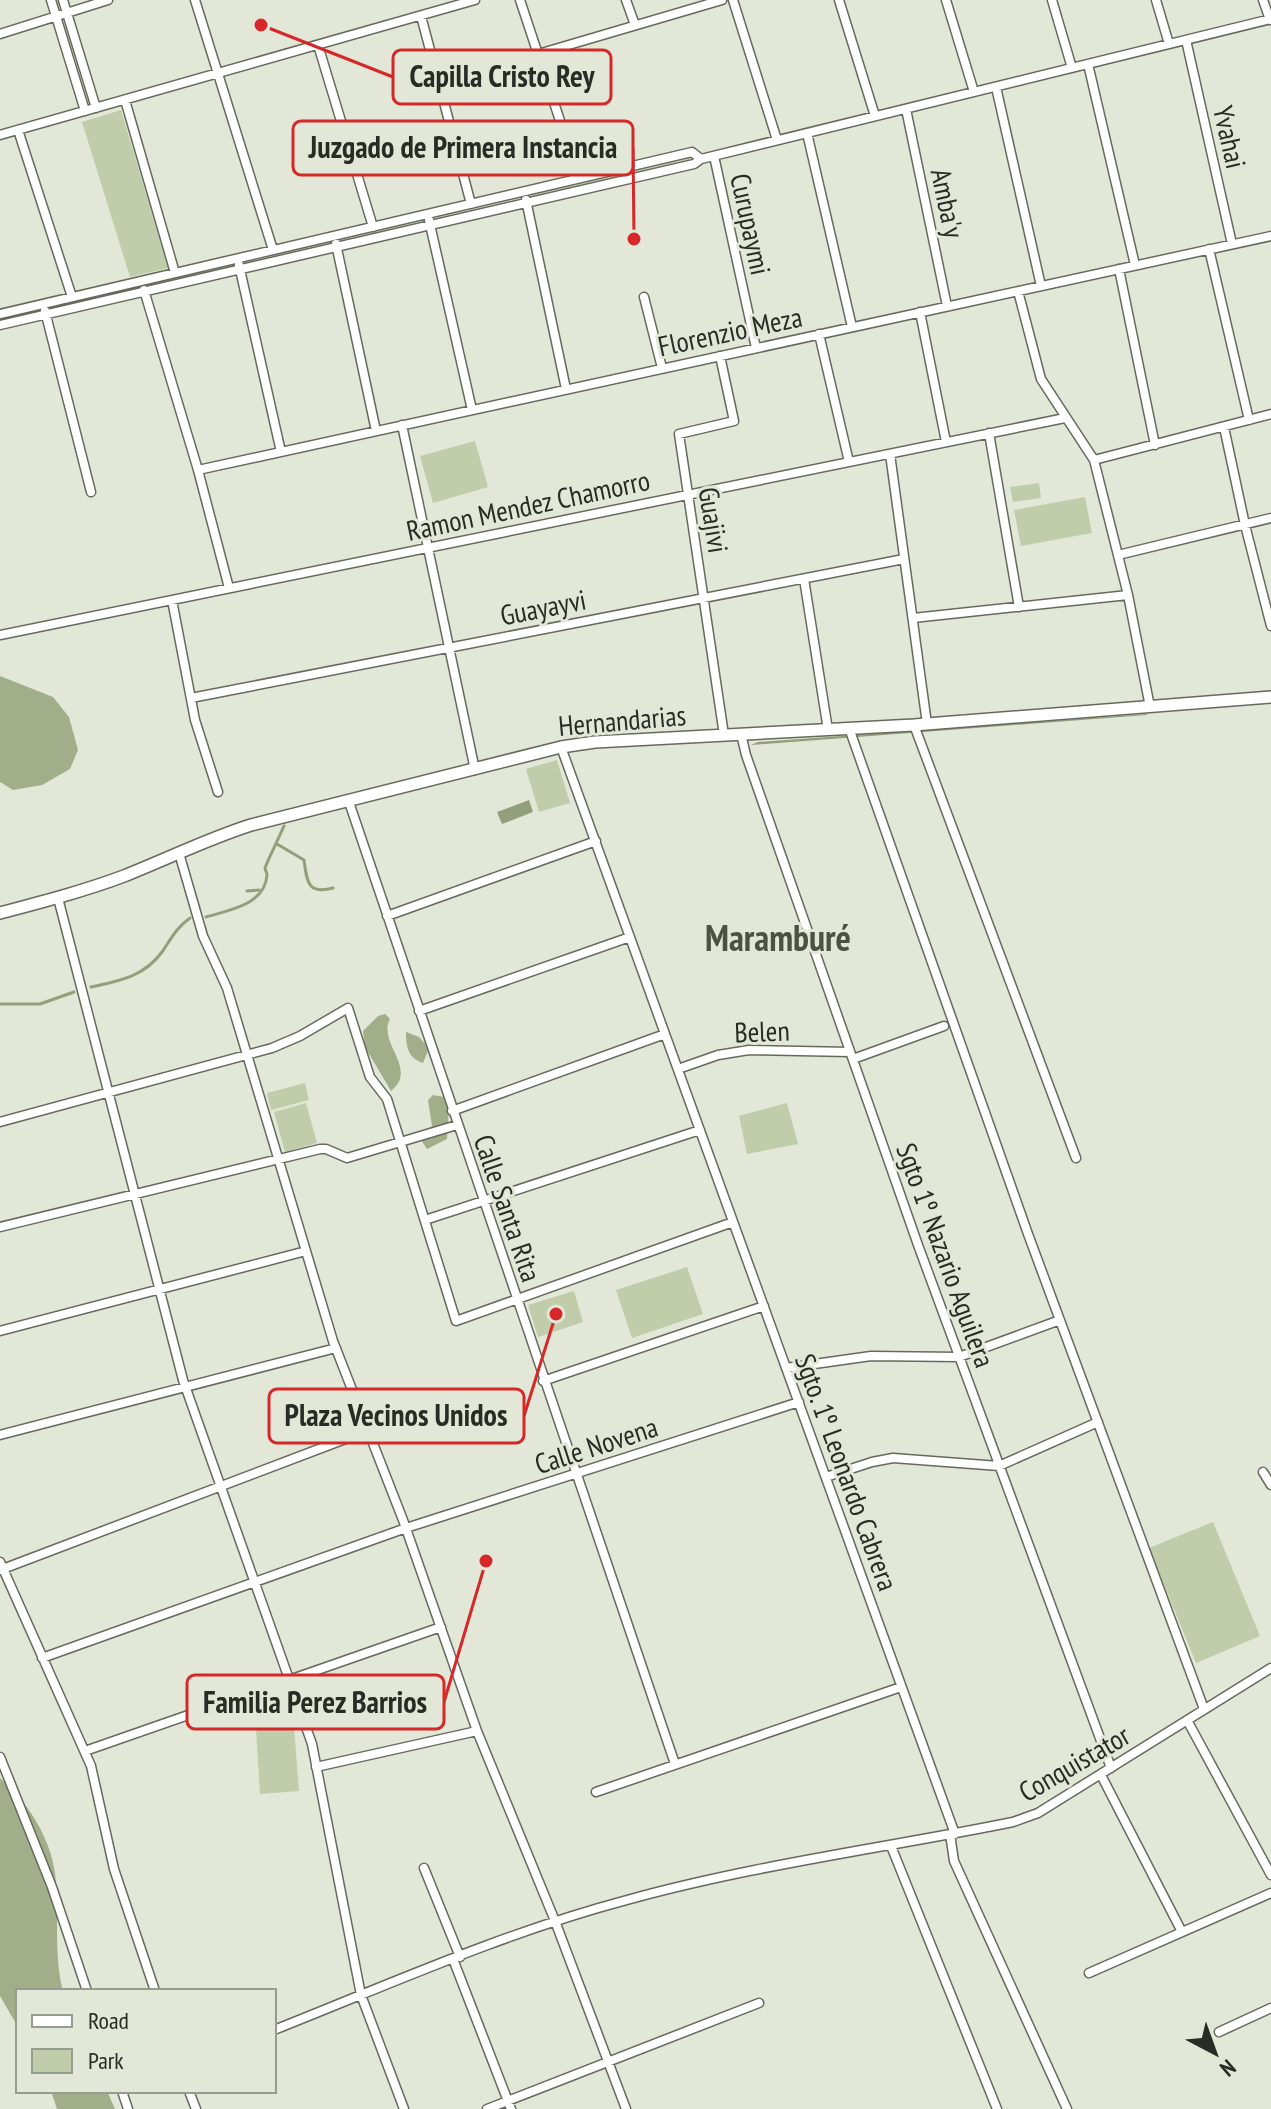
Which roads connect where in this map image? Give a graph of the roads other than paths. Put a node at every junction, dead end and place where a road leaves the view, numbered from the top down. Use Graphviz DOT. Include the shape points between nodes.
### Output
graph roads {
  1 [pos="51,0"];
  2 [pos="63,0"];
  3 [pos="108,0"];
  4 [pos="195,0"];
  5 [pos="475,0"];
  6 [pos="520,0"];
  7 [pos="626,0"];
  8 [pos="722,0"];
  9 [pos="733,0"];
  10 [pos="839,0"];
  11 [pos="946,0"];
  12 [pos="1052,0"];
  13 [pos="1156,0"];
  14 [pos="1263,0"];
  15 [pos="67,13"];
  16 [pos="421,16"];
  17 [pos="56,17"];
  18 [pos="1270,20"];
  19 [pos="635,25"];
  20 [pos="0,34"];
  21 [pos="1186,40"];
  22 [pos="1169,44"];
  23 [pos="318,45"];
  24 [pos="538,54"];
  25 [pos="1088,64"];
  26 [pos="1072,68"];
  27 [pos="219,73"];
  28 [pos="996,87"];
  29 [pos="974,92"];
  30 [pos="125,100"];
  31 [pos="96,108"];
  32 [pos="906,109"];
  33 [pos="85,111"];
  34 [pos="875,116"];
  35 [pos="18,130"];
  36 [pos="807,133"];
  37 [pos="0,135"];
  38 [pos="777,140"];
  39 [pos="714,156"];
  40 [pos="701,159"];
  41 [pos="579,178"];
  42 [pos="524,191"];
  43 [pos="526,203"];
  44 [pos="471,204"];
  45 [pos="427,214"];
  46 [pos="430,225"];
  47 [pos="373,227"];
  48 [pos="334,236"];
  49 [pos="1271,236"];
  50 [pos="1232,244"];
  51 [pos="336,247"];
  52 [pos="1209,249"];
  53 [pos="273,250"];
  54 [pos="237,259"];
  55 [pos="1135,265"];
  56 [pos="240,269"];
  57 [pos="1119,269"];
  58 [pos="175,273"];
  59 [pos="142,281"];
  60 [pos="1041,286"];
  61 [pos="145,291"];
  62 [pos="1018,291"];
  63 [pos="72,297"];
  64 [pos="644,297"];
  65 [pos="947,306"];
  66 [pos="44,309"];
  67 [pos="920,312"];
  68 [pos="0,314"];
  69 [pos="0,325"];
  70 [pos="852,327"];
  71 [pos="819,334"];
  72 [pos="756,348"];
  73 [pos="720,356"];
  74 [pos="662,368"];
  75 [pos="566,389"];
  76 [pos="472,410"];
  77 [pos="1271,414"];
  78 [pos="1065,418"];
  79 [pos="1249,420"];
  80 [pos="402,425"];
  81 [pos="1224,427"];
  82 [pos="376,431"];
  83 [pos="989,433"];
  84 [pos="946,442"];
  85 [pos="1155,445"];
  86 [pos="281,452"];
  87 [pos="890,454"];
  88 [pos="1094,460"];
  89 [pos="849,462"];
  90 [pos="198,470"];
  91 [pos="91,492"];
  92 [pos="688,495"];
  93 [pos="1271,518"];
  94 [pos="1245,525"];
  95 [pos="428,548"];
  96 [pos="1118,555"];
  97 [pos="904,559"];
  98 [pos="804,579"];
  99 [pos="229,588"];
  100 [pos="1128,595"];
  101 [pos="704,598"];
  102 [pos="172,600"];
  103 [pos="1019,607"];
  104 [pos="913,618"];
  105 [pos="1271,626"];
  106 [pos="0,635"];
  107 [pos="449,648"];
  108 [pos="1271,697"];
  109 [pos="191,698"];
  110 [pos="1150,707"];
  111 [pos="927,724"];
  112 [pos="914,725"];
  113 [pos="849,728"];
  114 [pos="828,730"];
  115 [pos="741,734"];
  116 [pos="724,735"];
  117 [pos="561,747"];
  118 [pos="475,770"];
  119 [pos="218,792"];
  120 [pos="349,802"];
  121 [pos="596,841"];
  122 [pos="179,853"];
  123 [pos="58,898"];
  124 [pos="0,913"];
  125 [pos="387,916"];
  126 [pos="630,937"];
  127 [pos="419,1011"];
  128 [pos="944,1026"];
  129 [pos="665,1034"];
  130 [pos="247,1055"];
  131 [pos="851,1056"];
  132 [pos="678,1069"];
  133 [pos="109,1093"];
  134 [pos="452,1111"];
  135 [pos="0,1122"];
  136 [pos="457,1125"];
  137 [pos="699,1128"];
  138 [pos="400,1142"];
  139 [pos="1076,1158"];
  140 [pos="279,1159"];
  141 [pos="135,1195"];
  142 [pos="484,1201"];
  143 [pos="425,1220"];
  144 [pos="733,1222"];
  145 [pos="0,1227"];
  146 [pos="306,1251"];
  147 [pos="160,1289"];
  148 [pos="516,1299"];
  149 [pos="764,1306"];
  150 [pos="1060,1320"];
  151 [pos="0,1331"];
  152 [pos="336,1348"];
  153 [pos="959,1357"];
  154 [pos="786,1368"];
  155 [pos="543,1381"];
  156 [pos="185,1387"];
  157 [pos="799,1402"];
  158 [pos="1098,1422"];
  159 [pos="369,1430"];
  160 [pos="0,1435"];
  161 [pos="999,1466"];
  162 [pos="1263,1472"];
  163 [pos="576,1475"];
  164 [pos="826,1477"];
  165 [pos="1271,1485"];
  166 [pos="221,1487"];
  167 [pos="406,1528"];
  168 [pos="1,1567"];
  169 [pos="254,1582"];
  170 [pos="441,1627"];
  171 [pos="42,1658"];
  172 [pos="1269,1672"];
  173 [pos="289,1680"];
  174 [pos="901,1687"];
  175 [pos="1204,1709"];
  176 [pos="1187,1720"];
  177 [pos="477,1731"];
  178 [pos="85,1751"];
  179 [pos="0,1757"];
  180 [pos="675,1764"];
  181 [pos="316,1767"];
  182 [pos="1111,1768"];
  183 [pos="1101,1775"];
  184 [pos="596,1792"];
  185 [pos="953,1834"];
  186 [pos="891,1846"];
  187 [pos="424,1868"];
  188 [pos="1271,1875"];
  189 [pos="1271,1893"];
  190 [pos="555,1921"];
  191 [pos="1182,1932"];
  192 [pos="457,1958"];
  193 [pos="1089,1973"];
  194 [pos="86,1989"];
  195 [pos="154,1989"];
  196 [pos="361,1995"];
  197 [pos="759,2003"];
  198 [pos="1271,2008"];
  199 [pos="276,2029"];
  200 [pos="1219,2032"];
  201 [pos="608,2062"];
  202 [pos="510,2105"];
  203 [pos="404,2109"];
  204 [pos="487,2109"];
  205 [pos="626,2109"];
  206 [pos="997,2109"];
  207 [pos="1067,2109"];
  1 -- 17 [label="street"];
  2 -- 15 [label="street"];
  3 -- 15 [label="street"];
  4 -- 27 [label="street"];
  5 -- 16 [label="street"];
  6 -- 24 [label="street"];
  7 -- 19 [label="street"];
  8 -- 19 [label="street"];
  9 -- 38 [label="street"];
  10 -- 34 [label="street"];
  11 -- 29 [label="street"];
  12 -- 26 [label="street"];
  13 -- 22 [label="street"];
  14 -- 18 [label="street"];
  15 -- 17 [label="street"];
  15 -- 31 [label="street"];
  16 -- 23 [label="street"];
  16 -- 44 [label="street"];
  17 -- 20 [label="street"];
  17 -- 33 [label="street"];
  18 -- 21 [label="street"];
  19 -- 24 [label="street"];
  21 -- 22 [label="street"];
  21 -- 50 [label="street, Yvahai"];
  22 -- 25 [label="street"];
  23 -- 27 [label="street"];
  23 -- 47 [label="street"];
  24 -- 41 [label="street"];
  25 -- 26 [label="street"];
  25 -- 55 [label="street"];
  26 -- 28 [label="street"];
  27 -- 30 [label="street"];
  27 -- 53 [label="street"];
  28 -- 29 [label="street"];
  28 -- 60 [label="street"];
  29 -- 32 [label="street"];
  30 -- 31 [label="street"];
  30 -- 58 [label="street"];
  31 -- 33 [label="street"];
  32 -- 34 [label="street"];
  32 -- 65 [label="street, Amba'y"];
  33 -- 35 [label="street"];
  34 -- 36 [label="street"];
  35 -- 37 [label="street"];
  35 -- 63 [label="street"];
  36 -- 38 [label="street"];
  36 -- 70 [label="street"];
  38 -- 39 [label="street"];
  39 -- 40 [label="street"];
  39 -- 72 [label="street, Curupaymi"];
  40 -- 41 [label="street" via="692,152"];
  40 -- 43 [label="street"];
  41 -- 42 [label="street"];
  42 -- 43 [label="street"];
  42 -- 44 [label="street"];
  43 -- 46 [label="street"];
  43 -- 75 [label="street"];
  44 -- 45 [label="street"];
  45 -- 46 [label="street"];
  45 -- 47 [label="street"];
  46 -- 51 [label="street"];
  46 -- 76 [label="street"];
  47 -- 48 [label="street"];
  48 -- 51 [label="street"];
  48 -- 53 [label="street"];
  49 -- 50 [label="street, Florenzio Meza"];
  50 -- 52 [label="street, Florenzio Meza"];
  51 -- 56 [label="street"];
  51 -- 82 [label="street"];
  52 -- 55 [label="street, Florenzio Meza"];
  52 -- 79 [label="street"];
  53 -- 54 [label="street"];
  54 -- 56 [label="street"];
  54 -- 58 [label="street"];
  55 -- 57 [label="street, Florenzio Meza"];
  56 -- 61 [label="street"];
  56 -- 86 [label="street"];
  57 -- 60 [label="street, Florenzio Meza"];
  57 -- 85 [label="street"];
  58 -- 59 [label="street"];
  59 -- 61 [label="street"];
  59 -- 63 [label="street"];
  60 -- 62 [label="street, Florenzio Meza"];
  61 -- 66 [label="street"];
  61 -- 90 [label="street"];
  62 -- 65 [label="street, Florenzio Meza"];
  62 -- 78 [label="street" via="1036,366"];
  63 -- 66 [label="street"];
  64 -- 74 [label="street"];
  65 -- 67 [label="street, Florenzio Meza"];
  66 -- 68 [label="street"];
  66 -- 69 [label="street"];
  66 -- 91 [label="street"];
  67 -- 70 [label="street, Florenzio Meza"];
  67 -- 84 [label="street"];
  70 -- 71 [label="street, Florenzio Meza"];
  71 -- 72 [label="street, Florenzio Meza"];
  71 -- 89 [label="street"];
  72 -- 73 [label="street, Florenzio Meza"];
  73 -- 74 [label="street, Florenzio Meza"];
  73 -- 92 [label="street, Guajivi" via="734,421 679,434"];
  74 -- 75 [label="street, Florenzio Meza"];
  75 -- 76 [label="street, Florenzio Meza"];
  76 -- 80 [label="street, Florenzio Meza"];
  77 -- 79 [label="street"];
  78 -- 83 [label="street, Ramon Mendez Chamorro"];
  78 -- 88 [label="street"];
  79 -- 81 [label="street"];
  80 -- 82 [label="street, Florenzio Meza"];
  80 -- 95 [label="street"];
  81 -- 85 [label="street"];
  81 -- 94 [label="street"];
  82 -- 86 [label="street, Florenzio Meza"];
  83 -- 84 [label="street, Ramon Mendez Chamorro"];
  83 -- 103 [label="street"];
  84 -- 87 [label="street, Ramon Mendez Chamorro"];
  85 -- 88 [label="street"];
  86 -- 90 [label="street, Florenzio Meza"];
  87 -- 89 [label="street, Ramon Mendez Chamorro"];
  87 -- 97 [label="street"];
  88 -- 96 [label="street"];
  89 -- 92 [label="street, Ramon Mendez Chamorro"];
  90 -- 99 [label="street"];
  92 -- 95 [label="street, Ramon Mendez Chamorro"];
  92 -- 101 [label="street, Guajivi"];
  93 -- 94 [label="street"];
  94 -- 96 [label="street"];
  94 -- 105 [label="street"];
  95 -- 99 [label="street, Ramon Mendez Chamorro"];
  95 -- 107 [label="street"];
  96 -- 100 [label="street"];
  97 -- 98 [label="street, Guayayvi"];
  97 -- 104 [label="street"];
  98 -- 101 [label="street, Guayayvi"];
  98 -- 114 [label="street"];
  99 -- 102 [label="street, Ramon Mendez Chamorro"];
  100 -- 103 [label="street"];
  100 -- 110 [label="street"];
  101 -- 107 [label="street, Guayayvi"];
  101 -- 116 [label="street, Guajivi"];
  102 -- 106 [label="street, Ramon Mendez Chamorro"];
  102 -- 109 [label="street"];
  103 -- 104 [label="street"];
  104 -- 111 [label="street"];
  107 -- 109 [label="street, Guayayvi"];
  107 -- 118 [label="street"];
  108 -- 110 [label="street, Hernandarias"];
  109 -- 119 [label="street"];
  110 -- 111 [label="street, Hernandarias"];
  111 -- 112 [label="street, Hernandarias"];
  112 -- 113 [label="street, Hernandarias"];
  112 -- 139 [label="street"];
  113 -- 114 [label="street, Hernandarias"];
  113 -- 150 [label="street"];
  114 -- 115 [label="street, Hernandarias"];
  115 -- 116 [label="street, Hernandarias"];
  115 -- 131 [label="street, Sgto 1º Nazario Aguilera"];
  116 -- 117 [label="street, Hernandarias"];
  117 -- 118 [label="street, Hernandarias"];
  117 -- 121 [label="street, Sgto. 1º Leonardo Cabrera"];
  118 -- 120 [label="street, Hernandarias"];
  120 -- 122 [label="street, Hernandarias" via="251,825"];
  120 -- 125 [label="street, Calle Santa Rita"];
  121 -- 125 [label="street"];
  121 -- 126 [label="street, Sgto. 1º Leonardo Cabrera"];
  122 -- 123 [label="street, Hernandarias"];
  122 -- 130 [label="street"];
  123 -- 124 [label="street, Hernandarias"];
  123 -- 133 [label="street"];
  125 -- 127 [label="street, Calle Santa Rita"];
  126 -- 127 [label="street"];
  126 -- 129 [label="street, Sgto. 1º Leonardo Cabrera"];
  127 -- 134 [label="street, Calle Santa Rita"];
  128 -- 131 [label="street"];
  129 -- 132 [label="street, Sgto. 1º Leonardo Cabrera"];
  129 -- 134 [label="street"];
  130 -- 133 [label="street"];
  130 -- 138 [label="street" via="287,1043 348,1008 370,1077 387,1099"];
  130 -- 140 [label="street"];
  131 -- 132 [label="street, Belen" via="749,1050"];
  131 -- 153 [label="street, Sgto 1º Nazario Aguilera"];
  132 -- 137 [label="street, Sgto. 1º Leonardo Cabrera"];
  133 -- 135 [label="street"];
  133 -- 141 [label="street"];
  134 -- 136 [label="street, Calle Santa Rita"];
  136 -- 138 [label="street"];
  136 -- 142 [label="street, Calle Santa Rita"];
  137 -- 142 [label="street"];
  137 -- 144 [label="street, Sgto. 1º Leonardo Cabrera"];
  138 -- 140 [label="street" via="347,1158 326,1149"];
  138 -- 143 [label="street"];
  140 -- 141 [label="street"];
  140 -- 146 [label="street"];
  141 -- 145 [label="street"];
  141 -- 147 [label="street"];
  142 -- 143 [label="street"];
  142 -- 148 [label="street, Calle Santa Rita"];
  143 -- 148 [label="street" via="456,1321"];
  144 -- 148 [label="street"];
  144 -- 149 [label="street, Sgto. 1º Leonardo Cabrera"];
  146 -- 147 [label="street"];
  146 -- 152 [label="street"];
  147 -- 151 [label="street"];
  147 -- 156 [label="street"];
  148 -- 155 [label="street, Calle Santa Rita"];
  149 -- 154 [label="street, Sgto. 1º Leonardo Cabrera"];
  149 -- 155 [label="street"];
  150 -- 153 [label="street"];
  150 -- 158 [label="street"];
  152 -- 156 [label="street"];
  152 -- 159 [label="street"];
  153 -- 154 [label="street" via="871,1356"];
  153 -- 161 [label="street, Sgto 1º Nazario Aguilera"];
  154 -- 157 [label="street, Sgto. 1º Leonardo Cabrera"];
  155 -- 163 [label="street, Calle Santa Rita"];
  156 -- 160 [label="street"];
  156 -- 166 [label="street"];
  157 -- 163 [label="street, Calle Novena"];
  157 -- 164 [label="street, Sgto. 1º Leonardo Cabrera"];
  158 -- 161 [label="street"];
  158 -- 175 [label="street"];
  159 -- 166 [label="street"];
  159 -- 167 [label="street"];
  161 -- 164 [label="street" via="893,1458"];
  161 -- 182 [label="street, Sgto 1º Nazario Aguilera"];
  162 -- 165 [label="street"];
  163 -- 167 [label="street, Calle Novena"];
  163 -- 180 [label="street, Calle Santa Rita"];
  164 -- 174 [label="street, Sgto. 1º Leonardo Cabrera"];
  166 -- 168 [label="street"];
  166 -- 169 [label="street"];
  167 -- 169 [label="street, Calle Novena"];
  167 -- 170 [label="street"];
  168 -- 171 [label="street"];
  169 -- 171 [label="street, Calle Novena"];
  169 -- 173 [label="street"];
  170 -- 173 [label="street"];
  170 -- 177 [label="street"];
  171 -- 178 [label="street"];
  172 -- 175 [label="street, Conquistator"];
  173 -- 178 [label="street"];
  173 -- 181 [label="street"];
  174 -- 180 [label="street"];
  174 -- 185 [label="street, Sgto. 1º Leonardo Cabrera"];
  175 -- 176 [label="street, Conquistator"];
  176 -- 182 [label="street, Conquistator"];
  176 -- 188 [label="street"];
  177 -- 181 [label="street"];
  177 -- 190 [label="street"];
  178 -- 195 [label="street" via="114,1869"];
  179 -- 194 [label="street"];
  180 -- 184 [label="street"];
  181 -- 196 [label="street"];
  182 -- 183 [label="street, Conquistator"];
  183 -- 185 [label="street, Conquistator" via="1038,1813"];
  183 -- 191 [label="street"];
  185 -- 186 [label="street, Conquistator"];
  185 -- 207 [label="street, Sgto. 1º Leonardo Cabrera" via="954,1861"];
  186 -- 190 [label="street, Conquistator" via="699,1883"];
  186 -- 206 [label="street"];
  187 -- 192 [label="street"];
  189 -- 191 [label="street"];
  190 -- 192 [label="street, Conquistator"];
  190 -- 201 [label="street"];
  191 -- 193 [label="street"];
  192 -- 196 [label="street, Conquistator"];
  192 -- 202 [label="street"];
  196 -- 199 [label="street, Conquistator"];
  196 -- 203 [label="street"];
  197 -- 201 [label="street"];
  198 -- 200 [label="street"];
  201 -- 202 [label="street"];
  201 -- 205 [label="street"];
  202 -- 204 [label="street"];
}
